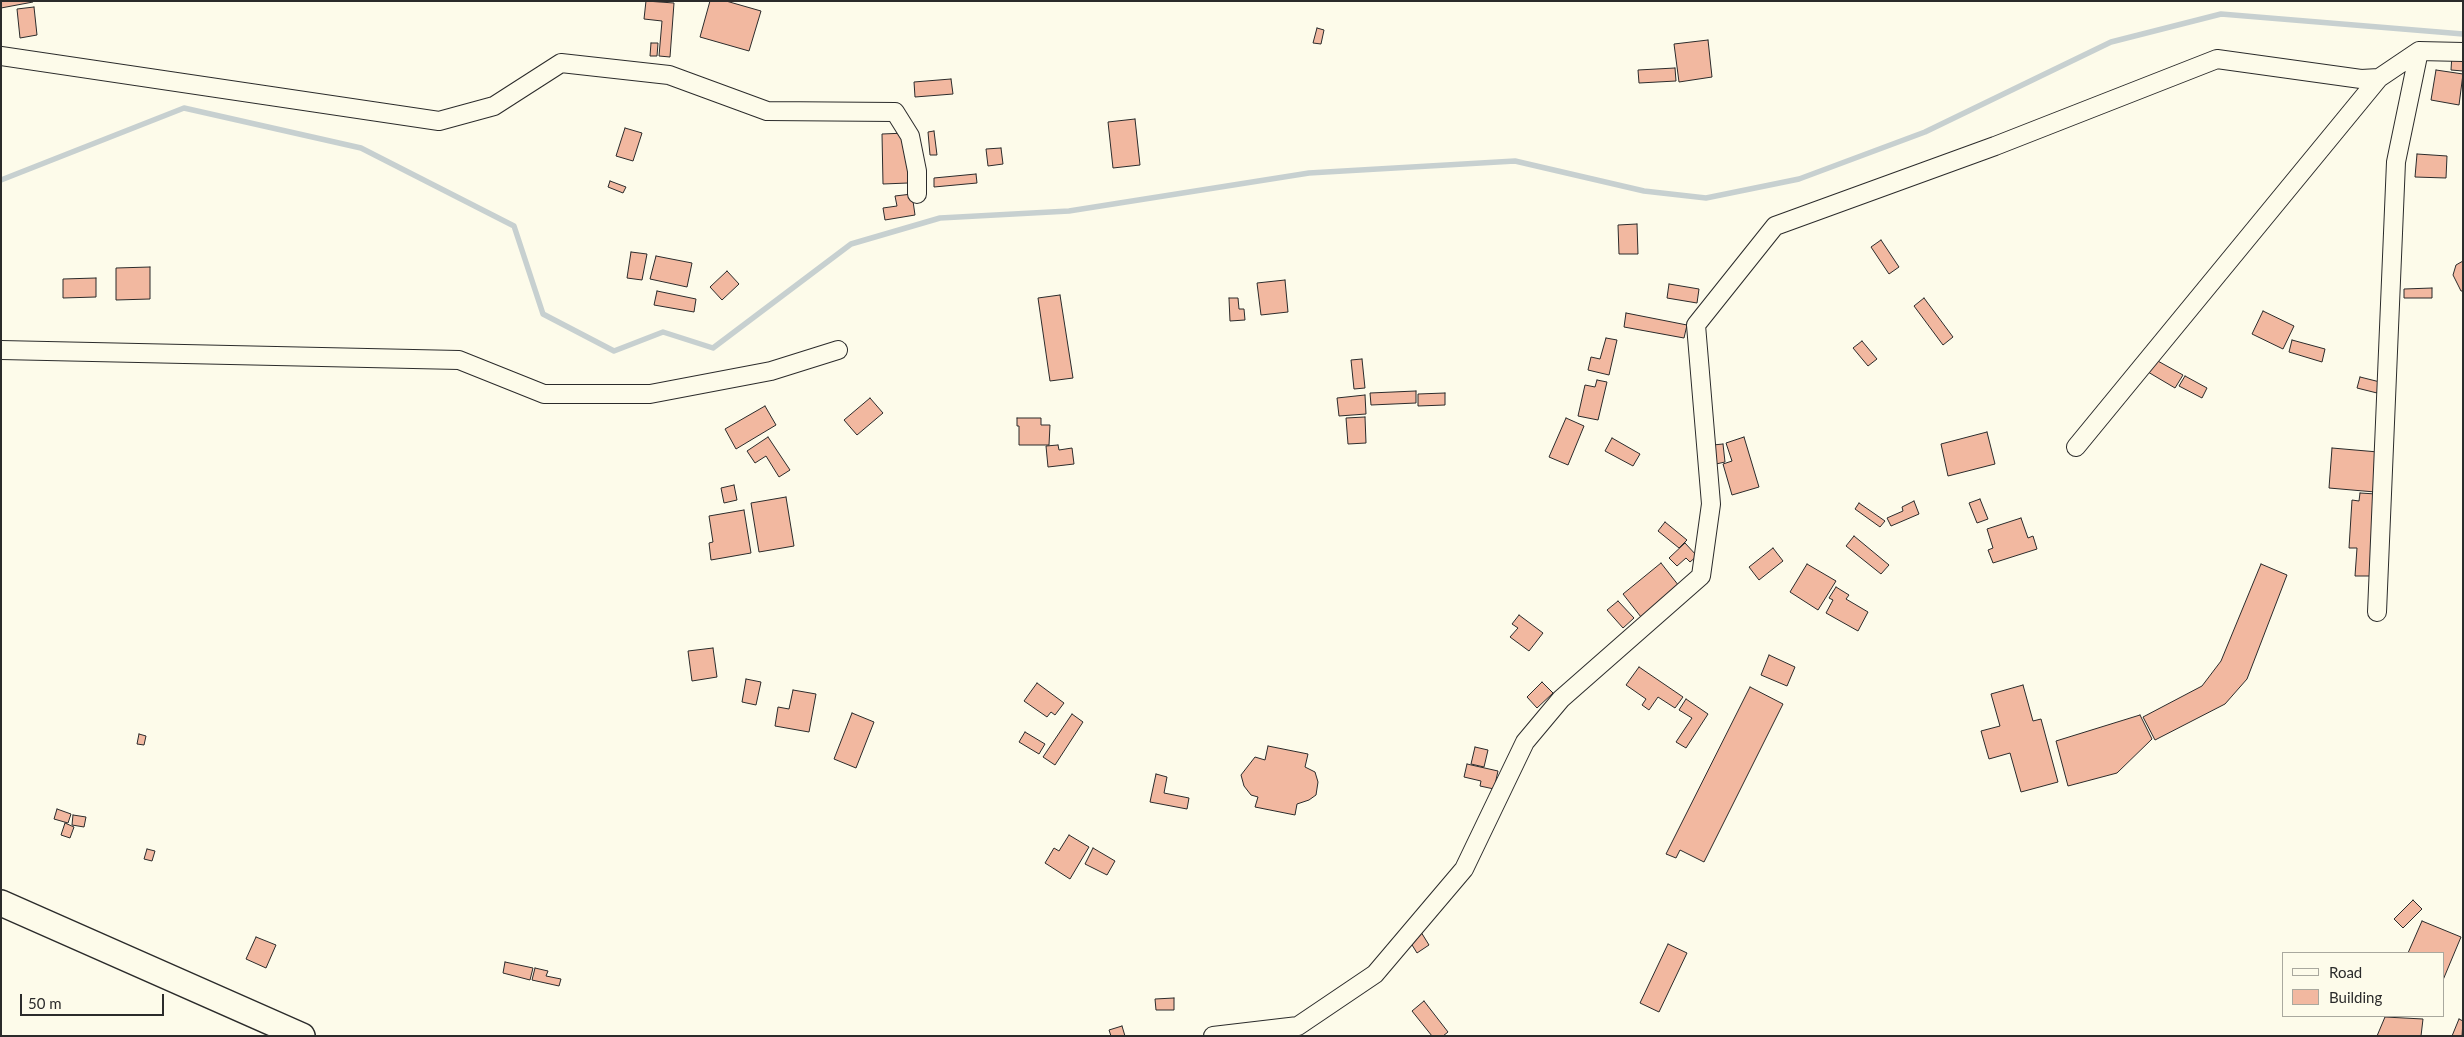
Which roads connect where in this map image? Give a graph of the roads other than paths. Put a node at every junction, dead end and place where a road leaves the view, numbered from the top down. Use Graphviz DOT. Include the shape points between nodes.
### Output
graph roads {
  1 [pos="2419,51"];
  2 [pos="2463,52"];
  3 [pos="1,56"];
  4 [pos="2378,78"];
  5 [pos="918,194"];
  6 [pos="1,350"];
  7 [pos="838,350"];
  8 [pos="2076,447"];
  9 [pos="2377,612"];
  10 [pos="1,902"];
  11 [pos="302,1036"];
  12 [pos="1213,1036"];
  1 -- 2 [label="street"];
  1 -- 4 [label="street"];
  1 -- 9 [label="street" via="2396,162"];
  3 -- 5 [label="street" via="439,122 494,106 561,63 669,75 767,111 895,112 910,136"];
  4 -- 8 [label="street"];
  4 -- 12 [label="street" via="2362,79 2217,59 1995,146 1775,226 1696,325 1711,504 1701,576 1560,699 1525,742 1464,869 1375,974 1298,1026"];
  6 -- 7 [label="street" via="459,360 544,394 650,394 771,371"];
  10 -- 11 [label="main road"];
}
